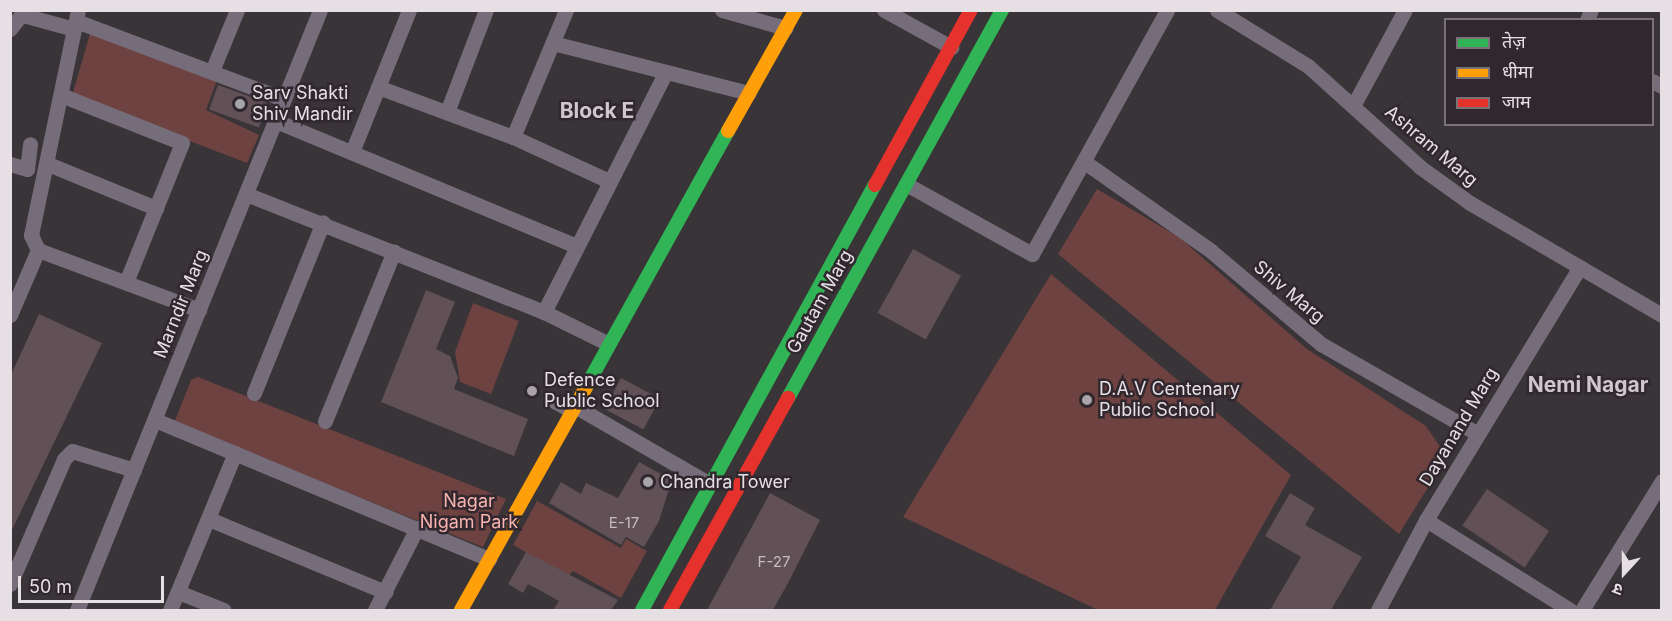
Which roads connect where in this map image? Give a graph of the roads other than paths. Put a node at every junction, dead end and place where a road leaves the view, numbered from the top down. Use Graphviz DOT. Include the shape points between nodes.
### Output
graph roads {
  1 [pos="237,10"];
  2 [pos="320,10"];
  3 [pos="409,10"];
  4 [pos="486,10"];
  5 [pos="566,10"];
  6 [pos="722,10"];
  7 [pos="796,10"];
  8 [pos="884,10"];
  9 [pos="971,10"];
  10 [pos="1002,10"];
  11 [pos="1167,10"];
  12 [pos="1217,10"];
  13 [pos="1405,10"];
  14 [pos="24,13"];
  15 [pos="76,20"];
  16 [pos="10,28"];
  17 [pos="785,28"];
  18 [pos="553,43"];
  19 [pos="951,47"];
  20 [pos="212,71"];
  21 [pos="665,73"];
  22 [pos="378,87"];
  23 [pos="749,93"];
  24 [pos="61,95"];
  25 [pos="284,99"];
  26 [pos="1353,105"];
  27 [pos="447,112"];
  28 [pos="276,121"];
  29 [pos="513,137"];
  30 [pos="30,144"];
  31 [pos="352,152"];
  32 [pos="1086,163"];
  33 [pos="10,164"];
  34 [pos="48,164"];
  35 [pos="609,181"];
  36 [pos="906,184"];
  37 [pos="246,194"];
  38 [pos="156,208"];
  39 [pos="323,222"];
  40 [pos="577,246"];
  41 [pos="38,250"];
  42 [pos="394,251"];
  43 [pos="1580,267"];
  44 [pos="126,282"];
  45 [pos="199,310"];
  46 [pos="544,312"];
  47 [pos="10,315"];
  48 [pos="1662,315"];
  49 [pos="607,343"];
  50 [pos="254,393"];
  51 [pos="554,401"];
  52 [pos="571,408"];
  53 [pos="154,420"];
  54 [pos="325,421"];
  55 [pos="1478,434"];
  56 [pos="235,453"];
  57 [pos="134,470"];
  58 [pos="1662,481"];
  59 [pos="710,484"];
  60 [pos="209,519"];
  61 [pos="1426,520"];
  62 [pos="417,528"];
  63 [pos="489,559"];
  64 [pos="10,584"];
  65 [pos="177,592"];
  66 [pos="385,592"];
  67 [pos="76,610"];
  68 [pos="170,610"];
  69 [pos="224,610"];
  70 [pos="375,610"];
  71 [pos="461,610"];
  72 [pos="642,610"];
  73 [pos="669,610"];
  74 [pos="1378,610"];
  75 [pos="1570,610"];
  76 [pos="1582,610"];
  1 -- 20 [label="street"];
  2 -- 25 [label="street, Marndir Marg"];
  3 -- 22 [label="street"];
  4 -- 27 [label="street"];
  5 -- 18 [label="street"];
  6 -- 17 [label="street"];
  7 -- 17 [label="street"];
  8 -- 19 [label="street"];
  9 -- 19 [label="street, Gautam Marg"];
  10 -- 36 [label="street, Gautam Marg"];
  11 -- 32 [label="street"];
  12 -- 26 [label="street, Ashram Marg" via="1308,66"];
  13 -- 26 [label="street"];
  14 -- 15 [label="street"];
  14 -- 16 [label="street"];
  15 -- 20 [label="street"];
  15 -- 24 [label="street"];
  17 -- 23 [label="street"];
  18 -- 21 [label="street"];
  18 -- 29 [label="street"];
  19 -- 59 [label="street, Gautam Marg"];
  20 -- 25 [label="street"];
  21 -- 23 [label="street"];
  21 -- 35 [label="street"];
  22 -- 27 [label="street"];
  22 -- 31 [label="street"];
  23 -- 49 [label="street"];
  24 -- 34 [label="street"];
  24 -- 38 [label="street" via="182,143"];
  25 -- 28 [label="street, Marndir Marg"];
  26 -- 43 [label="street, Ashram Marg" via="1420,167 1470,203"];
  27 -- 29 [label="street"];
  28 -- 31 [label="street"];
  28 -- 37 [label="street, Marndir Marg"];
  29 -- 35 [label="street"];
  30 -- 33 [label="street" via="27,169"];
  31 -- 40 [label="street"];
  32 -- 36 [label="street" via="1032,254"];
  32 -- 55 [label="street, Shiv Marg" via="1211,251 1321,344"];
  34 -- 38 [label="street"];
  34 -- 41 [label="street" via="31,235"];
  35 -- 40 [label="street"];
  36 -- 73 [label="street, Gautam Marg"];
  37 -- 39 [label="street"];
  37 -- 45 [label="street, Marndir Marg"];
  38 -- 44 [label="street"];
  39 -- 42 [label="street"];
  39 -- 50 [label="street"];
  40 -- 46 [label="street"];
  41 -- 44 [label="street"];
  41 -- 47 [label="street"];
  42 -- 46 [label="street"];
  42 -- 54 [label="street"];
  43 -- 48 [label="street, Ashram Marg"];
  43 -- 55 [label="street, Dayanand Marg"];
  44 -- 45 [label="street"];
  45 -- 53 [label="street, Marndir Marg"];
  46 -- 49 [label="street"];
  49 -- 52 [label="street"];
  51 -- 52 [label="street"];
  52 -- 59 [label="street"];
  52 -- 63 [label="street"];
  53 -- 56 [label="street"];
  53 -- 57 [label="street, Marndir Marg"];
  55 -- 61 [label="street, Dayanand Marg"];
  56 -- 60 [label="street"];
  56 -- 62 [label="street"];
  57 -- 64 [label="street" via="72,452 64,459"];
  57 -- 67 [label="street, Marndir Marg"];
  58 -- 76 [label="street"];
  59 -- 72 [label="street, Gautam Marg"];
  60 -- 65 [label="street"];
  60 -- 66 [label="street"];
  61 -- 74 [label="street, Dayanand Marg"];
  61 -- 75 [label="street"];
  62 -- 63 [label="street"];
  62 -- 66 [label="street"];
  63 -- 71 [label="street"];
  65 -- 68 [label="street"];
  65 -- 69 [label="street"];
  66 -- 70 [label="street"];
}
